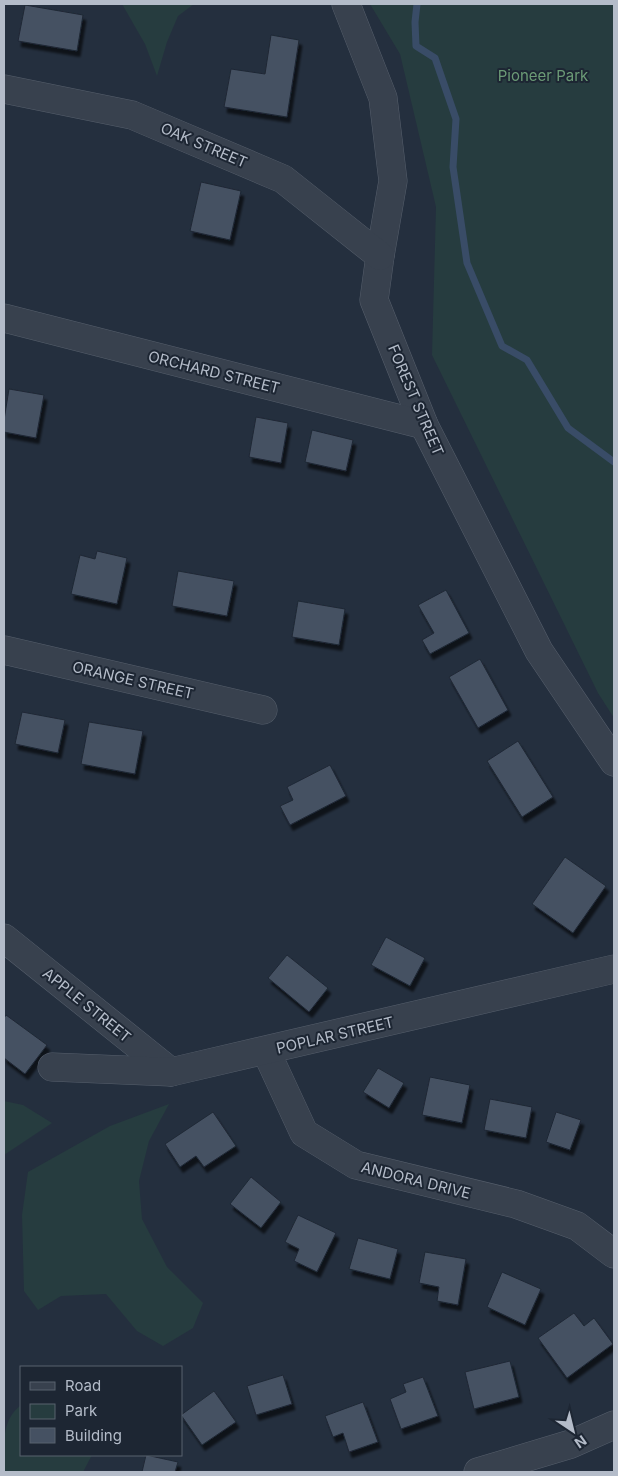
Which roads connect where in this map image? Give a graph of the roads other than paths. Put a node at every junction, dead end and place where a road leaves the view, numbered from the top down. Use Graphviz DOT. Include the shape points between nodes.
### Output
graph roads {
  1 [pos="346,4"];
  2 [pos="4,89"];
  3 [pos="380,256"];
  4 [pos="4,318"];
  5 [pos="424,425"];
  6 [pos="4,650"];
  7 [pos="263,710"];
  8 [pos="614,762"];
  9 [pos="4,938"];
  10 [pos="614,969"];
  11 [pos="266,1051"];
  12 [pos="52,1068"];
  13 [pos="171,1072"];
  14 [pos="614,1254"];
  15 [pos="614,1425"];
  16 [pos="478,1472"];
  1 -- 3 [label="street, FOREST STREET" via="383,98 393,181"];
  2 -- 3 [label="street, OAK STREET" via="132,115 282,179"];
  3 -- 5 [label="street, FOREST STREET" via="374,300"];
  4 -- 5 [label="street, ORCHARD STREET"];
  5 -- 8 [label="street, FOREST STREET" via="539,651"];
  6 -- 7 [label="street, ORANGE STREET"];
  9 -- 13 [label="street, APPLE STREET"];
  10 -- 11 [label="street, POPLAR STREET"];
  11 -- 13 [label="street, POPLAR STREET"];
  11 -- 14 [label="street, ANDORA DRIVE" via="304,1133 356,1166 516,1204 577,1226"];
  12 -- 13 [label="street, POPLAR STREET"];
  15 -- 16 [label="street" via="571,1444"];
}
